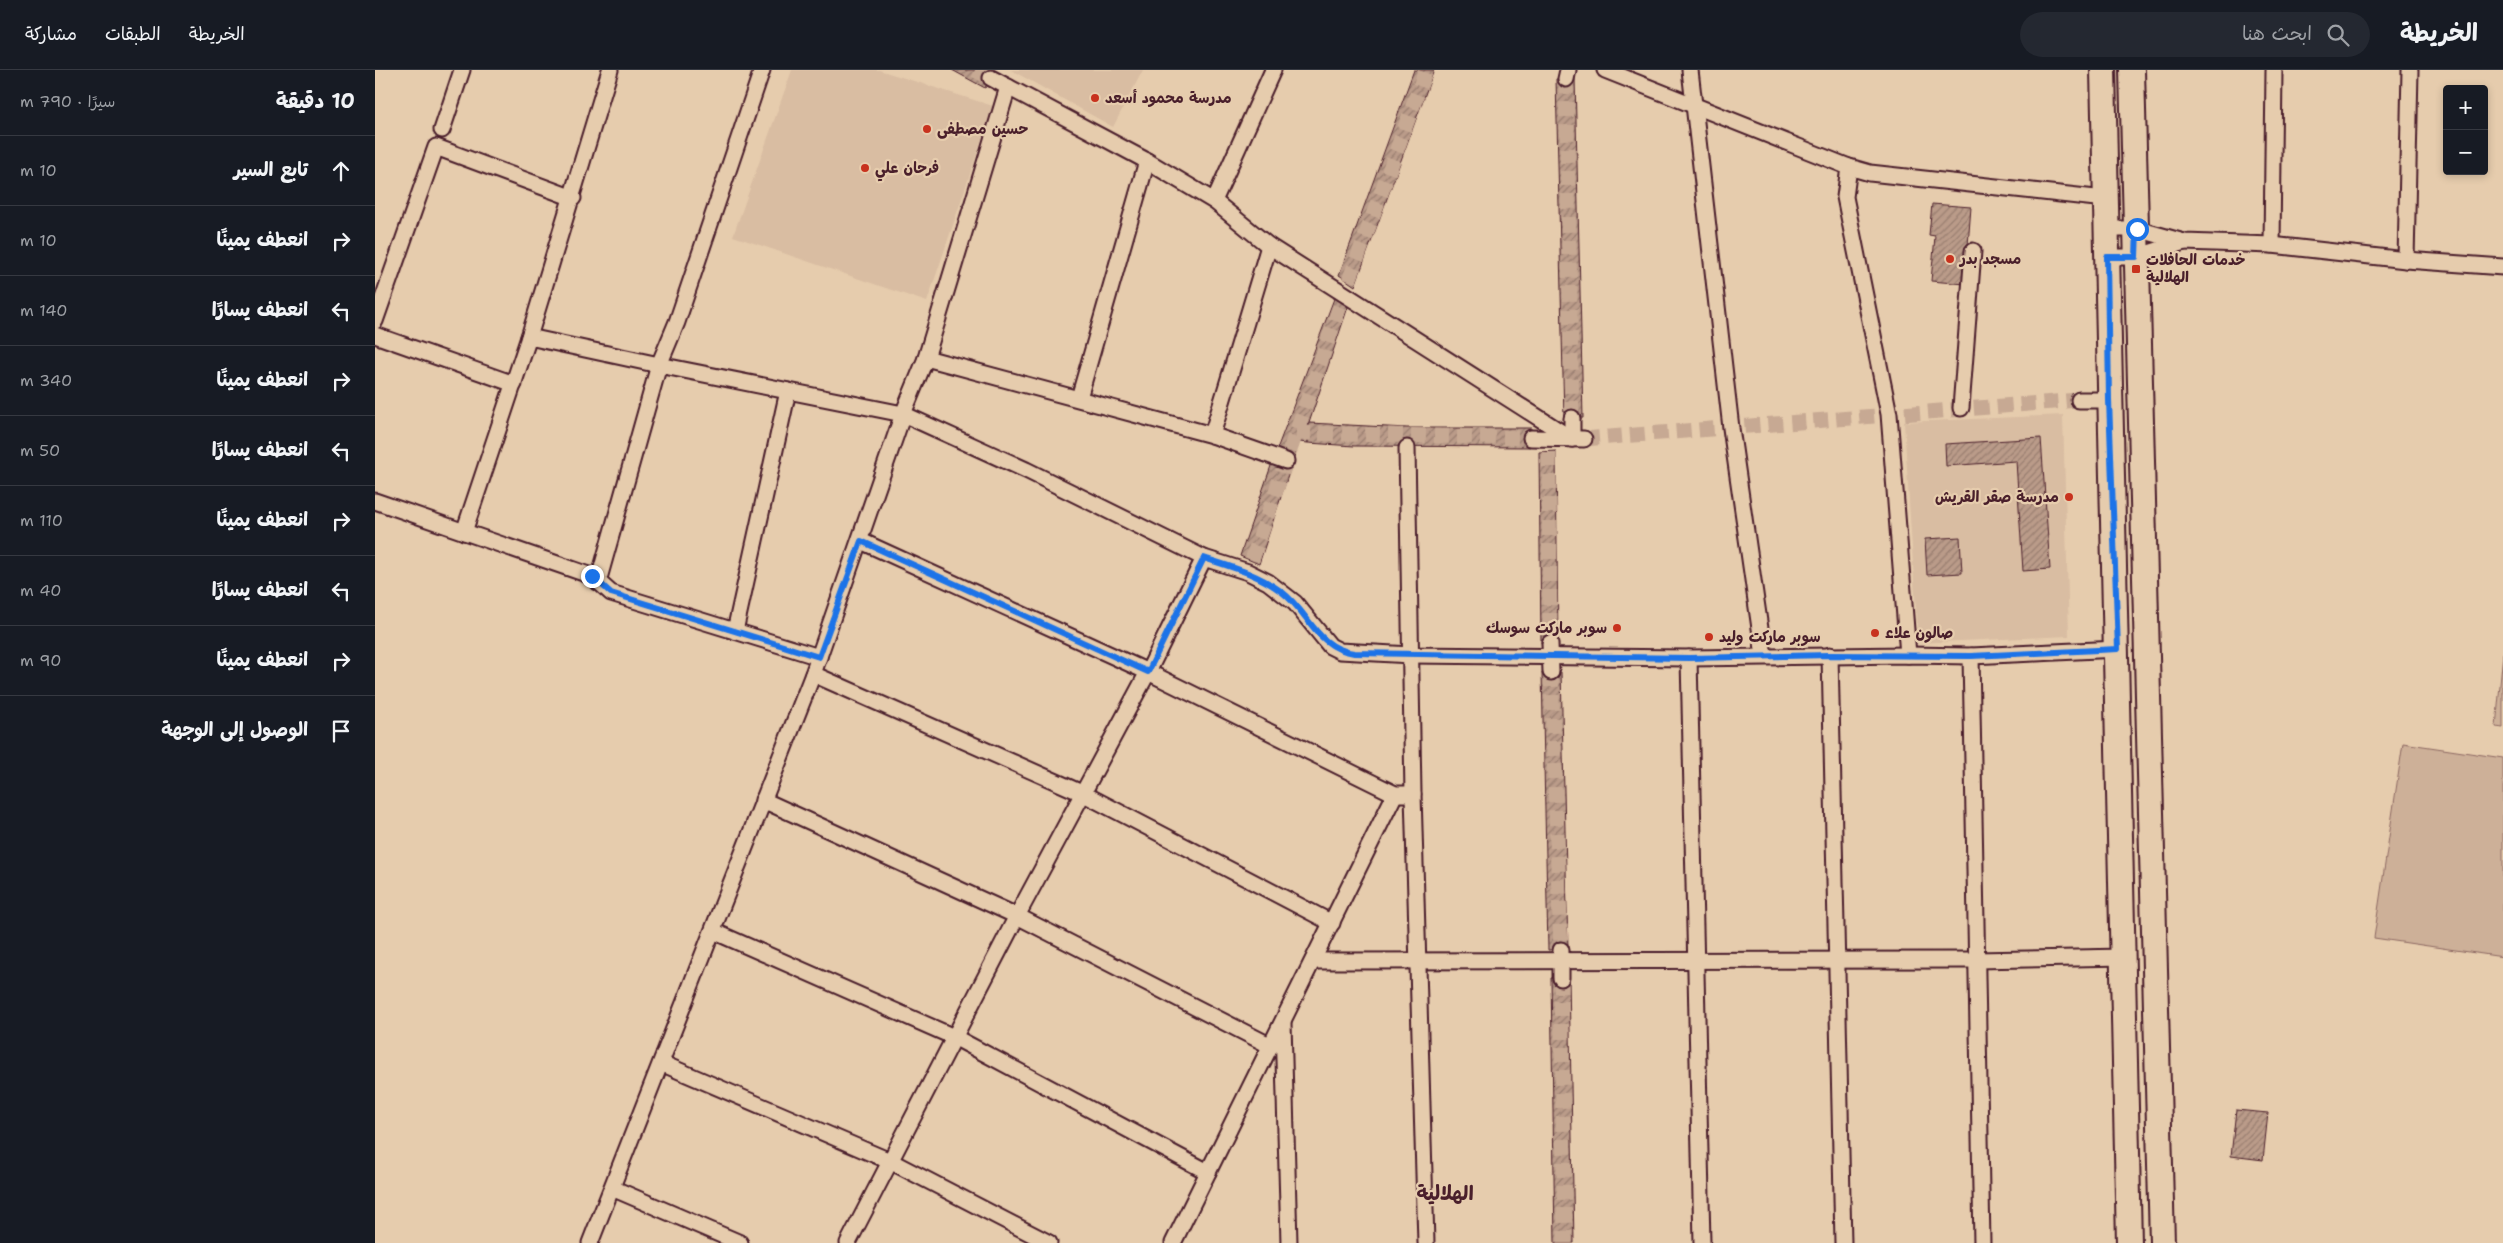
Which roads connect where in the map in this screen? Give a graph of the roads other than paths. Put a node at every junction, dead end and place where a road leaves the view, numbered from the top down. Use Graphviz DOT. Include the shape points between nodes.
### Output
graph roads {
  1 [pos="462,70"];
  2 [pos="610,70"];
  3 [pos="762,70"];
  4 [pos="1273,70"];
  5 [pos="1605,70"];
  6 [pos="1690,70"];
  7 [pos="2103,70"];
  8 [pos="2132,70"];
  9 [pos="2274,70"];
  10 [pos="2410,70"];
  11 [pos="991,78"];
  12 [pos="1008,87"];
  13 [pos="1693,106"];
  14 [pos="442,130"];
  15 [pos="1147,161"];
  16 [pos="1849,167"];
  17 [pos="573,198"];
  18 [pos="2105,198"];
  19 [pos="1214,201"];
  20 [pos="2107,229"];
  21 [pos="2137,229"];
  22 [pos="2184,242"];
  23 [pos="2272,245"];
  24 [pos="1269,246"];
  25 [pos="1973,251"];
  26 [pos="2107,257"];
  27 [pos="2136,257"];
  28 [pos="2406,260"];
  29 [pos="2503,267"];
  30 [pos="375,321"];
  31 [pos="375,335"];
  32 [pos="529,337"];
  33 [pos="926,358"];
  34 [pos="659,365"];
  35 [pos="514,384"];
  36 [pos="788,392"];
  37 [pos="1079,398"];
  38 [pos="2079,400"];
  39 [pos="2109,400"];
  40 [pos="1961,408"];
  41 [pos="903,414"];
  42 [pos="1572,418"];
  43 [pos="1212,435"];
  44 [pos="1531,438"];
  45 [pos="1578,439"];
  46 [pos="1407,448"];
  47 [pos="1286,461"];
  48 [pos="375,501"];
  49 [pos="464,532"];
  50 [pos="861,541"];
  51 [pos="1204,558"];
  52 [pos="598,582"];
  53 [pos="735,631"];
  54 [pos="2118,649"];
  55 [pos="1411,655"];
  56 [pos="1830,655"];
  57 [pos="1908,655"];
  58 [pos="1763,656"];
  59 [pos="1971,656"];
  60 [pos="819,657"];
  61 [pos="1689,658"];
  62 [pos="1148,672"];
  63 [pos="813,674"];
  64 [pos="1084,794"];
  65 [pos="1395,794"];
  66 [pos="1413,794"];
  67 [pos="763,800"];
  68 [pos="1017,916"];
  69 [pos="1332,923"];
  70 [pos="713,931"];
  71 [pos="1561,955"];
  72 [pos="2123,957"];
  73 [pos="1837,960"];
  74 [pos="1976,960"];
  75 [pos="1313,961"];
  76 [pos="1696,961"];
  77 [pos="1419,962"];
  78 [pos="1561,978"];
  79 [pos="1283,1022"];
  80 [pos="954,1037"];
  81 [pos="1271,1046"];
  82 [pos="661,1063"];
  83 [pos="892,1162"];
  84 [pos="1208,1172"];
  85 [pos="612,1188"];
  86 [pos="591,1243"];
  87 [pos="740,1243"];
  88 [pos="848,1243"];
  89 [pos="1049,1243"];
  90 [pos="1173,1243"];
  91 [pos="1289,1243"];
  92 [pos="1426,1243"];
  93 [pos="1702,1243"];
  94 [pos="1843,1243"];
  95 [pos="1982,1243"];
  96 [pos="2129,1243"];
  97 [pos="2162,1243"];
  1 -- 14 [label="street"];
  2 -- 17 [label="street"];
  3 -- 34 [label="street" via="677,322"];
  4 -- 19 [label="street"];
  5 -- 13 [label="street"];
  6 -- 13 [label="street"];
  7 -- 18 [label="main road"];
  8 -- 21 [label="main road"];
  9 -- 23 [label="street"];
  10 -- 28 [label="street"];
  11 -- 12 [label="street"];
  12 -- 15 [label="street"];
  12 -- 33 [label="street"];
  13 -- 16 [label="street"];
  13 -- 58 [label="street" via="1731,428"];
  15 -- 19 [label="street"];
  15 -- 37 [label="street"];
  16 -- 18 [label="street" via="1869,173"];
  16 -- 57 [label="street" via="1845,197 1889,414"];
  17 -- 30 [label="street" via="436,147"];
  17 -- 32 [label="street"];
  18 -- 20 [label="main road"];
  19 -- 24 [label="street"];
  20 -- 21 [label="street"];
  20 -- 26 [label="main road"];
  21 -- 22 [label="street"];
  21 -- 27 [label="main road"];
  22 -- 23 [label="street"];
  22 -- 27 [label="street"];
  23 -- 28 [label="street"];
  24 -- 43 [label="street"];
  24 -- 45 [label="street"];
  25 -- 40 [label="street"];
  26 -- 27 [label="street"];
  26 -- 39 [label="main road"];
  27 -- 97 [label="main road"];
  28 -- 29 [label="street"];
  31 -- 35 [label="street"];
  32 -- 34 [label="street"];
  32 -- 35 [label="street"];
  33 -- 37 [label="street"];
  33 -- 41 [label="street"];
  34 -- 36 [label="street"];
  34 -- 52 [label="street"];
  35 -- 49 [label="street"];
  36 -- 41 [label="street"];
  36 -- 53 [label="street"];
  37 -- 43 [label="street"];
  38 -- 39 [label="street"];
  39 -- 54 [label="main road"];
  41 -- 50 [label="street"];
  41 -- 51 [label="street" via="1026,470"];
  42 -- 45 [label="street"];
  43 -- 47 [label="street"];
  44 -- 45 [label="street" via="1549,445"];
  46 -- 55 [label="street"];
  48 -- 49 [label="street"];
  49 -- 52 [label="street" via="592,576"];
  50 -- 60 [label="street"];
  50 -- 62 [label="street"];
  51 -- 55 [label="street" via="1250,566 1284,593 1330,646 1347,652"];
  51 -- 62 [label="street"];
  52 -- 53 [label="street" via="611,593"];
  53 -- 60 [label="street"];
  54 -- 59 [label="street"];
  54 -- 72 [label="main road"];
  55 -- 61 [label="street"];
  55 -- 66 [label="street"];
  56 -- 57 [label="street"];
  56 -- 58 [label="street"];
  56 -- 73 [label="street"];
  57 -- 59 [label="street"];
  58 -- 61 [label="street"];
  59 -- 74 [label="street"];
  60 -- 63 [label="street"];
  61 -- 76 [label="street"];
  62 -- 64 [label="street"];
  62 -- 65 [label="street"];
  63 -- 64 [label="street"];
  63 -- 67 [label="street"];
  64 -- 68 [label="street"];
  64 -- 69 [label="street"];
  65 -- 66 [label="street"];
  65 -- 69 [label="street"];
  66 -- 77 [label="street"];
  67 -- 68 [label="street"];
  67 -- 70 [label="street"];
  68 -- 80 [label="street"];
  68 -- 81 [label="street"];
  69 -- 75 [label="street"];
  70 -- 80 [label="street"];
  70 -- 82 [label="street"];
  71 -- 76 [label="street"];
  71 -- 77 [label="street"];
  71 -- 78 [label="street"];
  72 -- 74 [label="street"];
  72 -- 96 [label="main road"];
  73 -- 74 [label="street"];
  73 -- 76 [label="street"];
  73 -- 94 [label="street"];
  74 -- 95 [label="street"];
  75 -- 77 [label="street"];
  75 -- 79 [label="street"];
  76 -- 93 [label="street"];
  77 -- 92 [label="street"];
  79 -- 81 [label="street"];
  79 -- 91 [label="street"];
  80 -- 83 [label="street"];
  80 -- 84 [label="street"];
  81 -- 84 [label="street"];
  82 -- 83 [label="street"];
  82 -- 85 [label="street"];
  83 -- 88 [label="street"];
  83 -- 89 [label="street"];
  84 -- 90 [label="street"];
  85 -- 86 [label="street"];
  85 -- 87 [label="street"];
}
